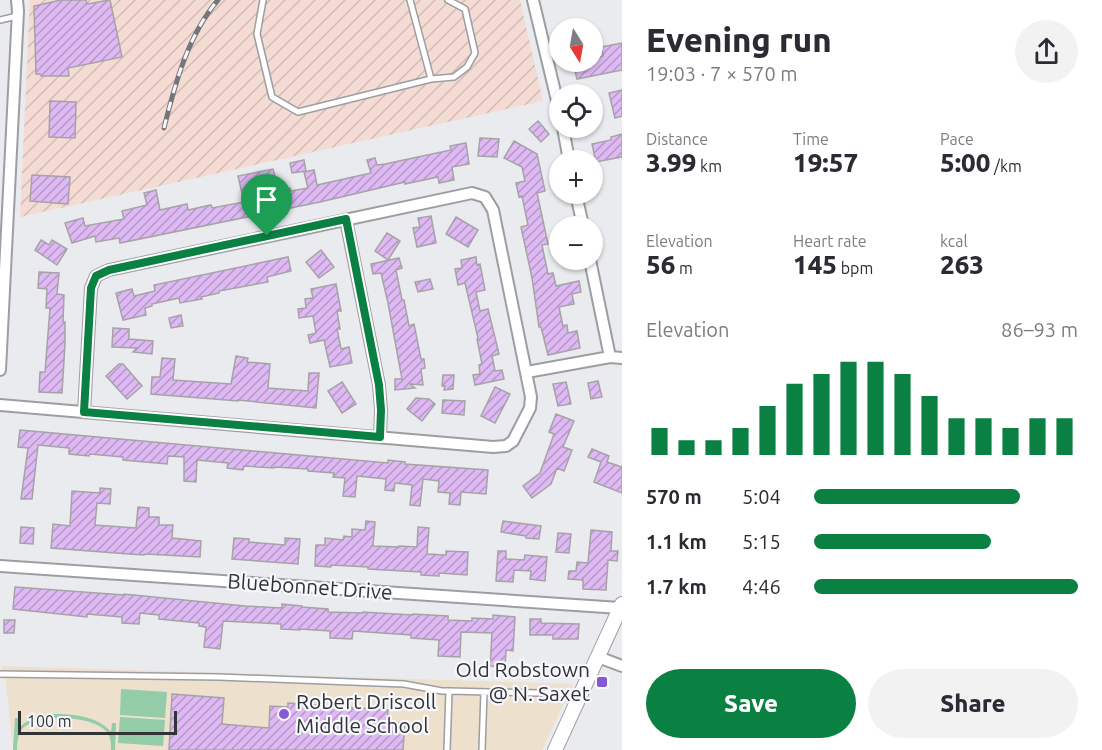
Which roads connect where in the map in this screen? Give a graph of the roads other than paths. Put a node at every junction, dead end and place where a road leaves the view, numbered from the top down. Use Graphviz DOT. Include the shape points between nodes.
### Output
graph roads {
  1 [pos="17,0"];
  2 [pos="263,0"];
  3 [pos="410,0"];
  4 [pos="448,0"];
  5 [pos="533,0"];
  6 [pos="17,16"];
  7 [pos="0,20"];
  8 [pos="431,79"];
  9 [pos="553,84"];
  10 [pos="346,219"];
  11 [pos="592,270"];
  12 [pos="610,357"];
  13 [pos="622,358"];
  14 [pos="0,370"];
  15 [pos="526,372"];
  16 [pos="0,405"];
  17 [pos="84,412"];
  18 [pos="380,437"];
  19 [pos="0,566"];
  20 [pos="621,606"];
  21 [pos="598,657"];
  22 [pos="622,666"];
  23 [pos="0,674"];
  24 [pos="449,691"];
  25 [pos="484,692"];
  26 [pos="580,694"];
  27 [pos="447,750"];
  28 [pos="482,750"];
  29 [pos="555,750"];
  1 -- 6 [label="street"];
  2 -- 8 [label="lane" via="257,34 272,97 298,112"];
  3 -- 8 [label="lane"];
  4 -- 8 [label="lane" via="465,9 475,53 467,68 454,77"];
  5 -- 9 [label="street"];
  6 -- 7 [label="lane"];
  6 -- 14 [label="street"];
  10 -- 15 [label="street" via="472,193 485,197 493,210"];
  10 -- 17 [label="street" via="96,276 91,288"];
  10 -- 18 [label="street" via="379,385"];
  11 -- 12 [label="street"];
  12 -- 13 [label="street"];
  12 -- 15 [label="street"];
  15 -- 18 [label="street" via="530,408 513,441 506,446"];
  16 -- 17 [label="street"];
  17 -- 18 [label="street"];
  19 -- 20 [label="street, Bluebonnet Drive"];
  20 -- 21 [label="street"];
  21 -- 22 [label="street"];
  21 -- 26 [label="street"];
  23 -- 24 [label="lane" via="404,684"];
  24 -- 25 [label="lane"];
  24 -- 27 [label="lane"];
  25 -- 26 [label="lane"];
  25 -- 28 [label="lane"];
  26 -- 29 [label="street"];
}
